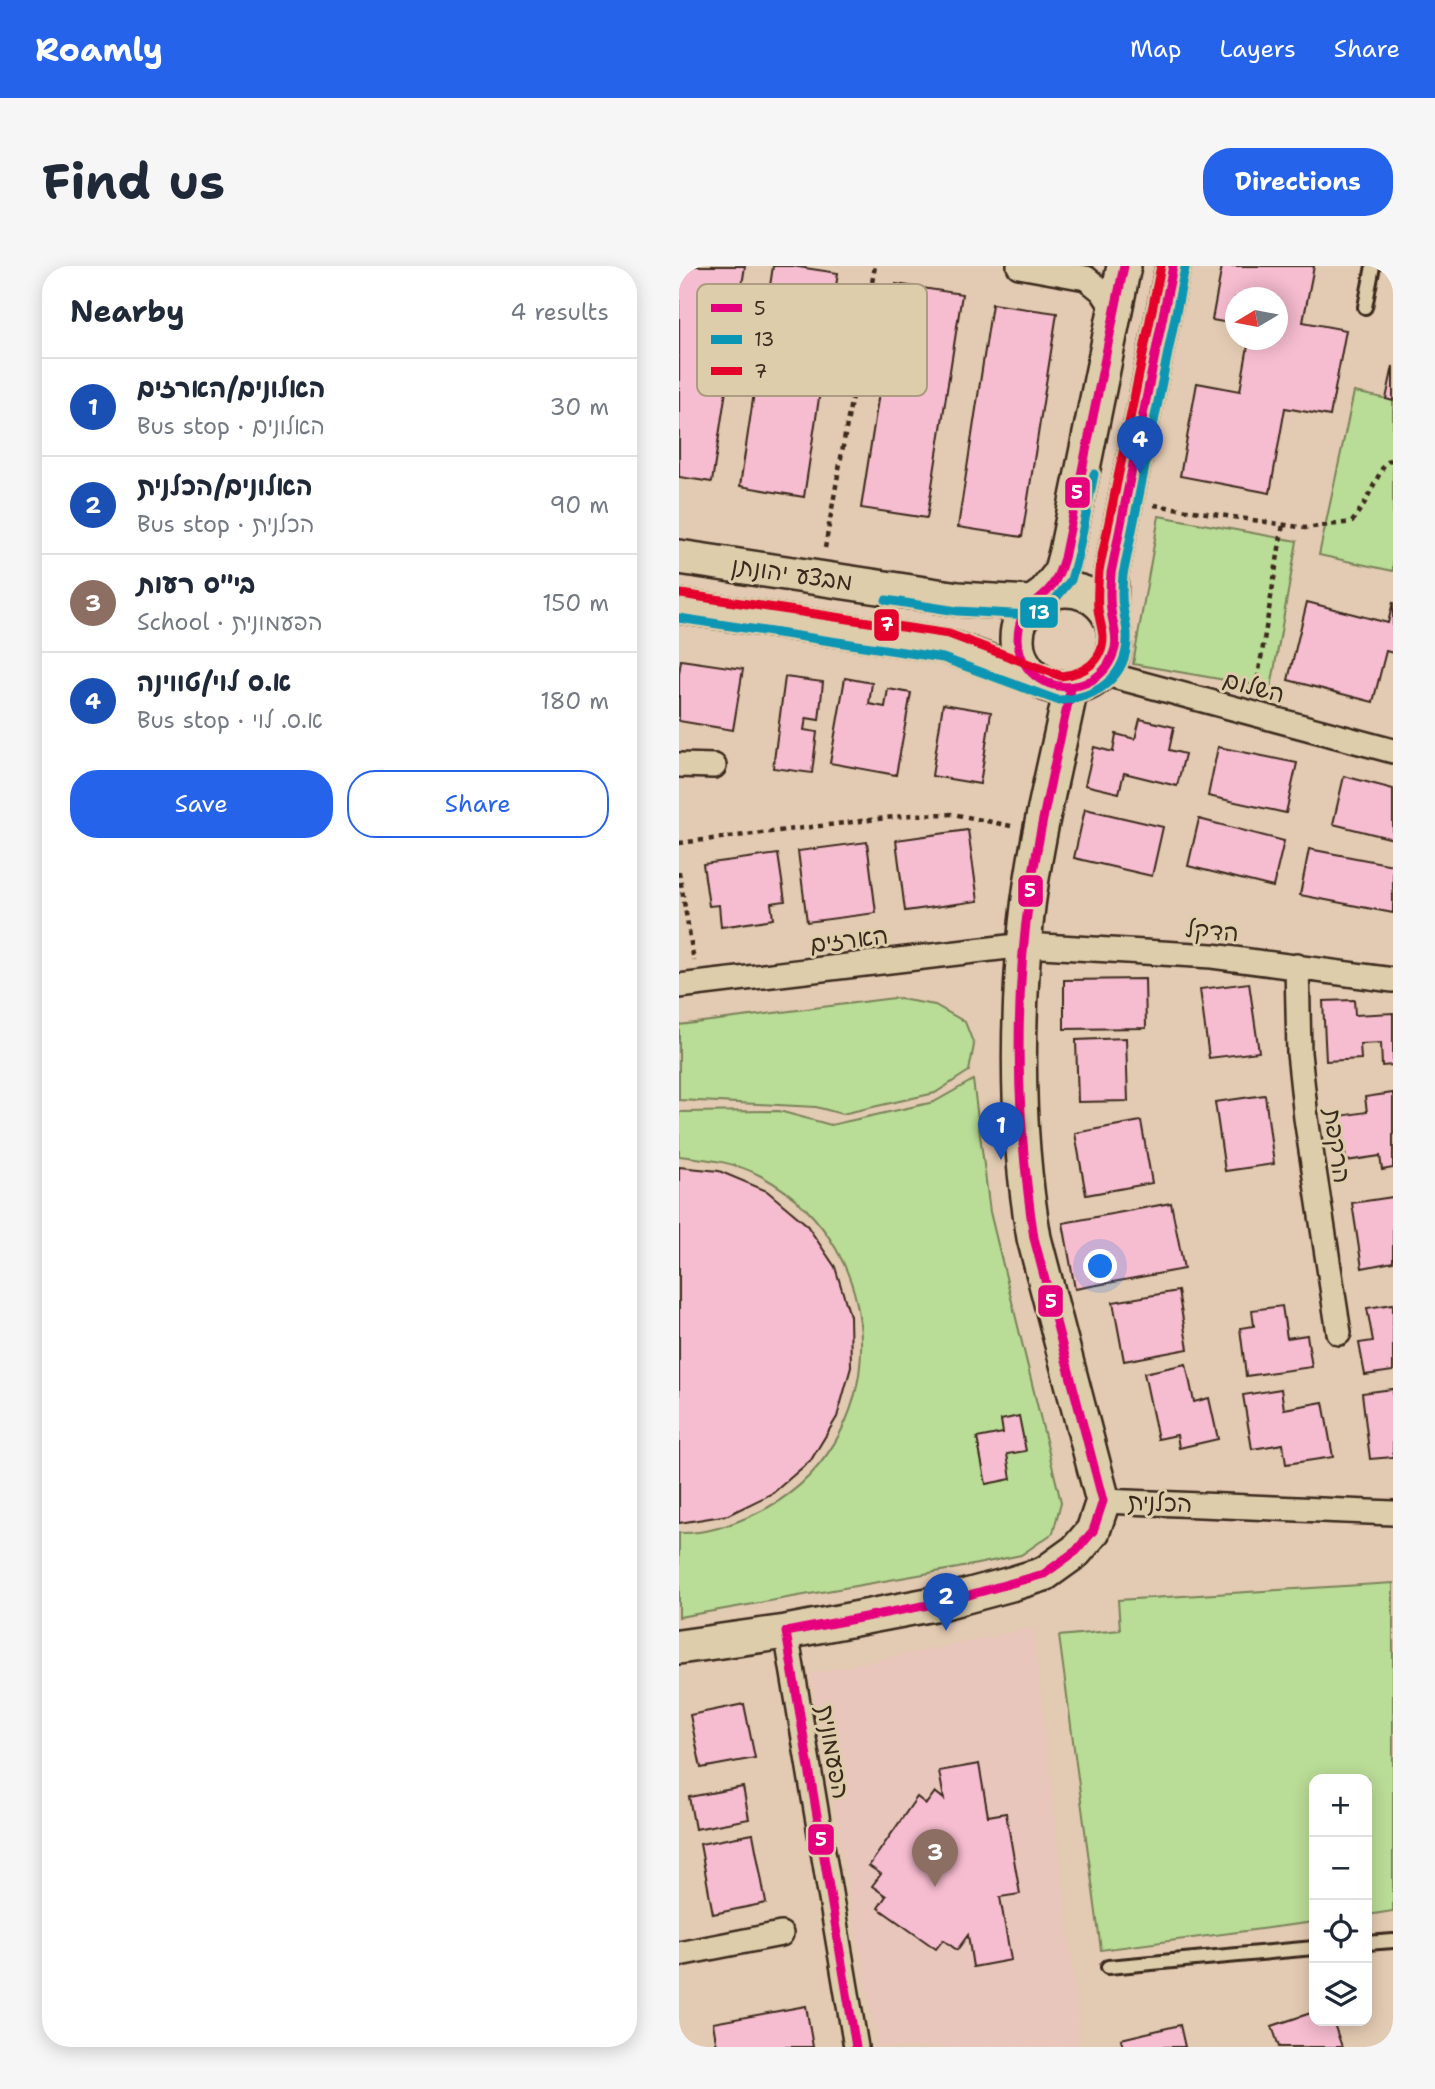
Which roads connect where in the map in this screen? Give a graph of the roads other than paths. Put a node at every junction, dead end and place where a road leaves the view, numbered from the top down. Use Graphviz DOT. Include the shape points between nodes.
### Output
graph roads {
  1 [pos="1019,266"];
  2 [pos="1124,266"];
  3 [pos="1173,266"];
  4 [pos="1373,266"];
  5 [pos="1366,307"];
  6 [pos="1115,311"];
  7 [pos="679,558"];
  8 [pos="1038,599"];
  9 [pos="679,606"];
  10 [pos="1112,619"];
  11 [pos="1102,673"];
  12 [pos="1037,678"];
  13 [pos="1071,688"];
  14 [pos="1393,751"];
  15 [pos="679,765"];
  16 [pos="714,766"];
  17 [pos="1025,946"];
  18 [pos="1297,966"];
  19 [pos="1393,980"];
  20 [pos="688,985"];
  21 [pos="1339,1333"];
  22 [pos="1103,1501"];
  23 [pos="1393,1513"];
  24 [pos="786,1632"];
  25 [pos="679,1647"];
  26 [pos="782,1934"];
  27 [pos="1393,1941"];
  28 [pos="1372,1943"];
  29 [pos="1309,1948"];
  30 [pos="679,1954"];
  31 [pos="1108,1967"];
  32 [pos="856,2047"];
  1 -- 6 [label="street" via="1086,278"];
  2 -- 6 [label="main road"];
  3 -- 10 [label="main road" via="1111,573"];
  4 -- 5 [label="lane"];
  6 -- 8 [label="main road" via="1066,552 1060,574"];
  7 -- 8 [label="main road, מבצע יהונתן" via="958,599"];
  8 -- 10 [label="main road" via="1060,589 1076,590 1103,605"];
  8 -- 12 [label="main road" via="1022,617 1017,634 1025,666"];
  9 -- 12 [label="main road, מבצע יהונתן" via="946,646"];
  10 -- 11 [label="main road" via="1115,648"];
  11 -- 13 [label="main road"];
  11 -- 14 [label="street, השלום"];
  12 -- 13 [label="main road"];
  13 -- 17 [label="main road" via="1041,834"];
  15 -- 16 [label="street"];
  17 -- 18 [label="street, הדקל" via="1212,956"];
  17 -- 20 [label="street, הארזים"];
  17 -- 22 [label="main road" via="1018,1065 1027,1198"];
  18 -- 19 [label="street, הדקל"];
  18 -- 21 [label="street, הרקפת" via="1305,1118"];
  22 -- 23 [label="street, הכלנית"];
  22 -- 24 [label="main road, הכלנית" via="1093,1531 1076,1551 1044,1574 944,1602"];
  24 -- 25 [label="main road, הכלנית"];
  24 -- 32 [label="street, הפעמונית"];
  26 -- 30 [label="street"];
  27 -- 28 [label="lane"];
  29 -- 31 [label="lane"];
}
